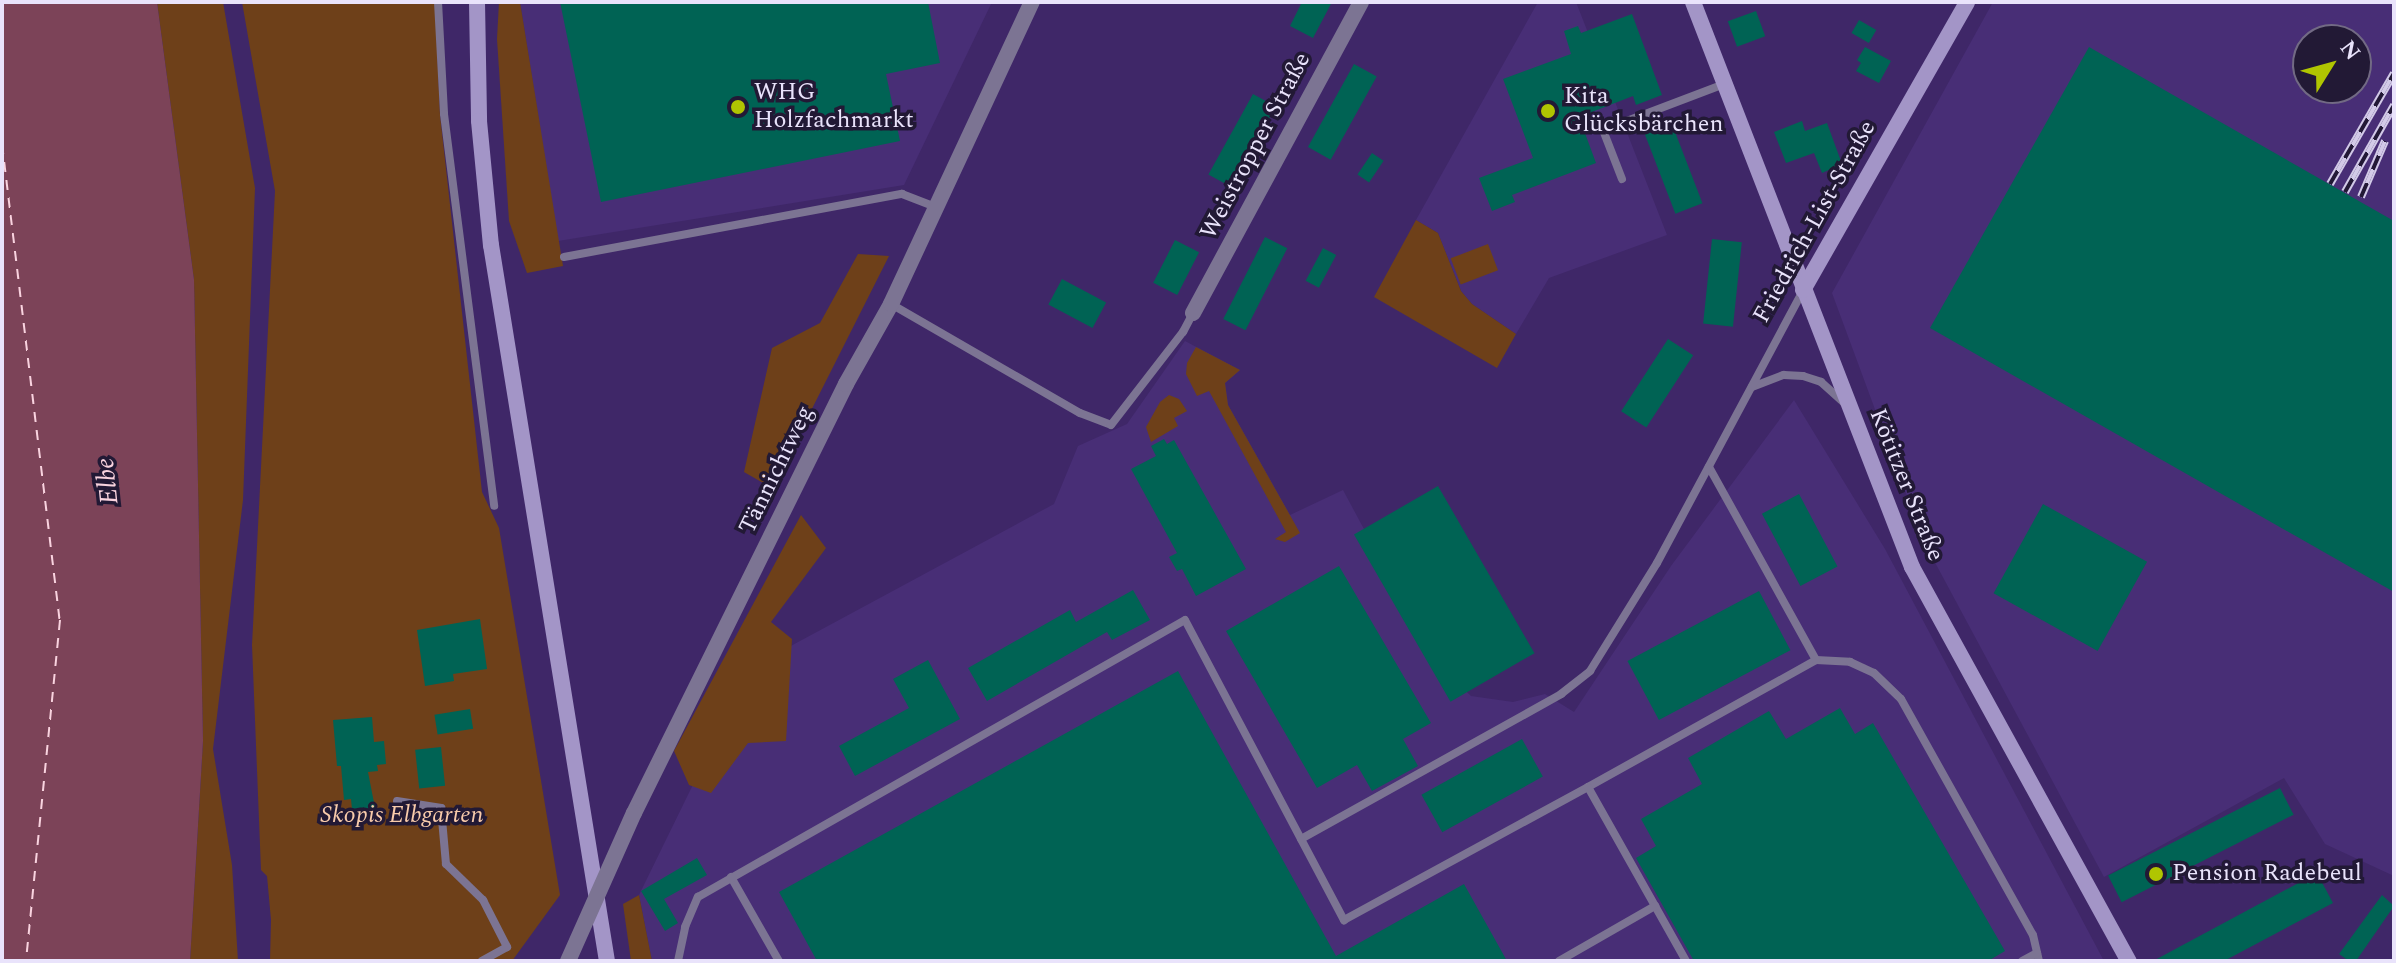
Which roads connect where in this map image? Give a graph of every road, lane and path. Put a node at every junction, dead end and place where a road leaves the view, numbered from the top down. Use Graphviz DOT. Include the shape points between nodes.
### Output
graph roads {
  1 [pos="438,2"];
  2 [pos="477,2"];
  3 [pos="1032,2"];
  4 [pos="1361,2"];
  5 [pos="1693,2"];
  6 [pos="1967,2"];
  7 [pos="1724,84"];
  8 [pos="1622,179"];
  9 [pos="934,206"];
  10 [pos="564,257"];
  11 [pos="1803,290"];
  12 [pos="891,304"];
  13 [pos="1193,313"];
  14 [pos="1752,387"];
  15 [pos="1849,407"];
  16 [pos="1709,467"];
  17 [pos="494,506"];
  18 [pos="1816,660"];
  19 [pos="1588,787"];
  20 [pos="397,801"];
  21 [pos="1301,839"];
  22 [pos="731,877"];
  23 [pos="1655,906"];
  24 [pos="2038,957"];
  25 [pos="482,961"];
  26 [pos="568,961"];
  27 [pos="607,961"];
  28 [pos="678,961"];
  29 [pos="779,961"];
  30 [pos="1559,961"];
  31 [pos="1686,961"];
  32 [pos="2022,961"];
  33 [pos="2129,961"];
  1 -- 17 [label="lane" via="444,114"];
  2 -- 27 [label="street" via="479,121 491,245"];
  3 -- 9 [label="street, Tännichtweg"];
  4 -- 13 [label="street, Weistropper Straße"];
  5 -- 7 [label="street, Kötitzer Straße"];
  6 -- 11 [label="street, Friedrich-List-Straße"];
  7 -- 8 [label="lane" via="1603,130"];
  7 -- 11 [label="street, Kötitzer Straße"];
  9 -- 10 [label="lane" via="902,194"];
  9 -- 12 [label="street, Tännichtweg"];
  11 -- 14 [label="lane, Friedrich-List-Straße"];
  11 -- 15 [label="street, Kötitzer Straße"];
  12 -- 13 [label="lane" via="1080,413 1111,425"];
  12 -- 26 [label="street, Tännichtweg, bridge" via="846,384 634,813"];
  14 -- 15 [label="lane" via="1784,375 1803,376 1821,382"];
  14 -- 16 [label="lane, Friedrich-List-Straße"];
  15 -- 33 [label="street, Kötitzer Straße" via="1912,567"];
  16 -- 18 [label="lane"];
  16 -- 21 [label="lane, Friedrich-List-Straße" via="1590,671 1561,694"];
  18 -- 19 [label="lane"];
  18 -- 24 [label="lane" via="1850,662 1874,673 1901,699 2033,935"];
  19 -- 21 [label="lane" via="1344,920"];
  19 -- 23 [label="lane"];
  20 -- 25 [label="lane" via="441,808 446,864 483,900 507,947"];
  21 -- 22 [label="lane" via="1185,620"];
  22 -- 28 [label="lane" via="698,897"];
  22 -- 29 [label="lane"];
  23 -- 30 [label="lane"];
  23 -- 31 [label="lane"];
  24 -- 32 [label="lane"];
}
